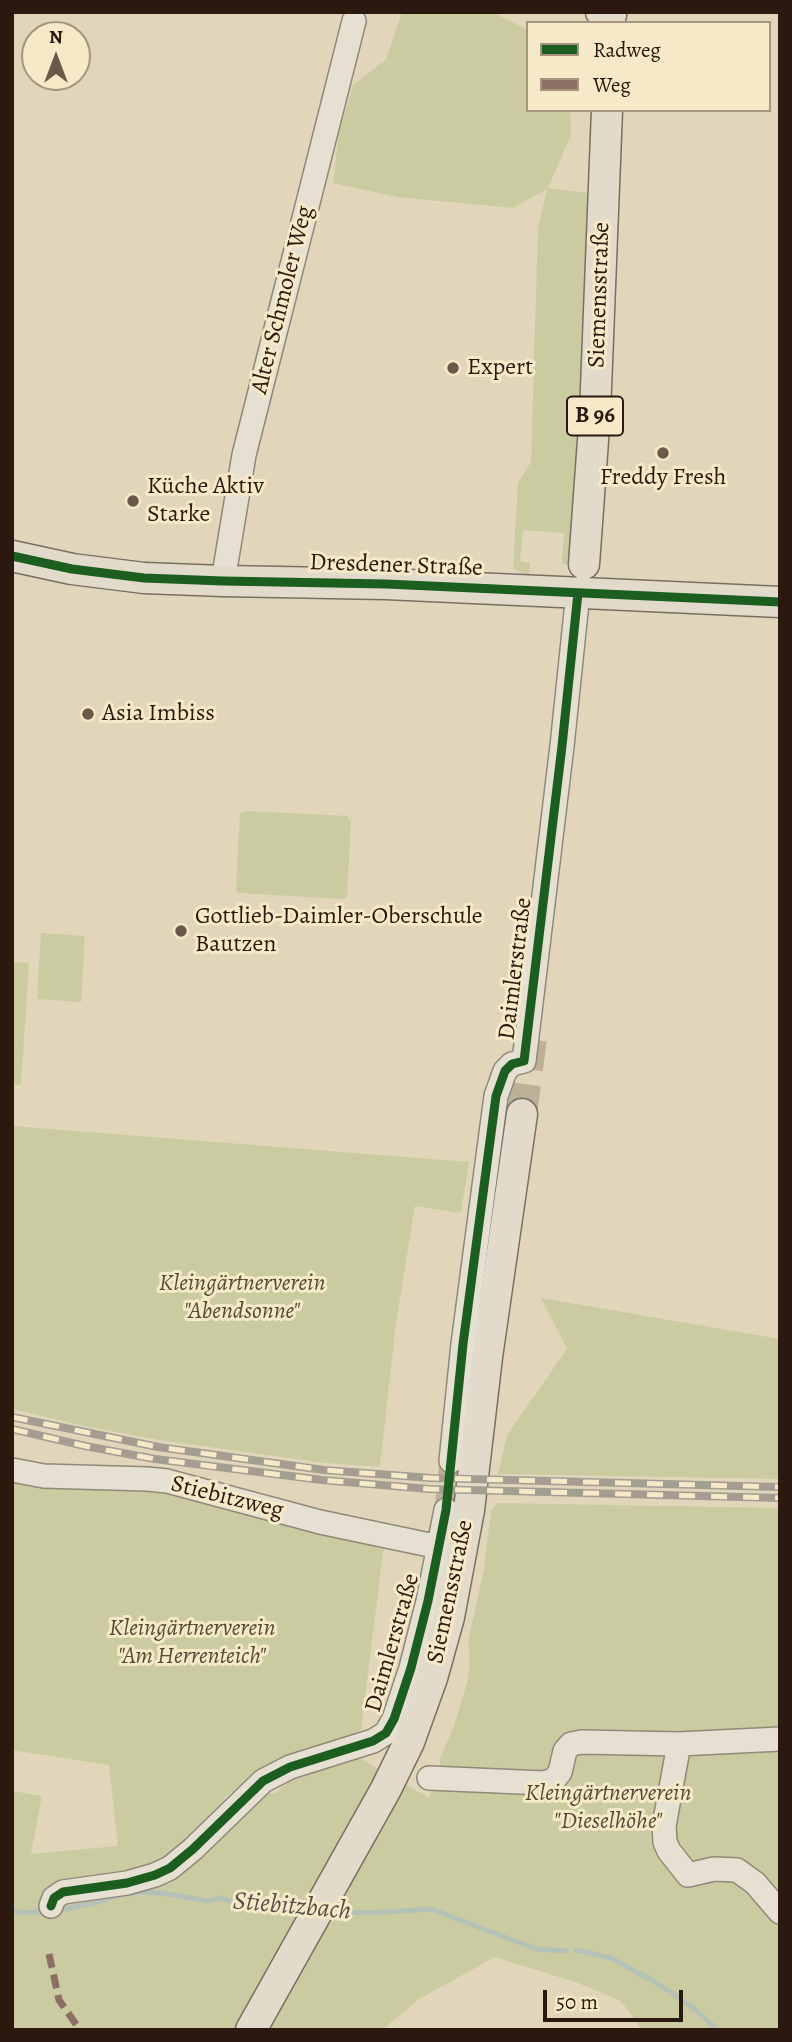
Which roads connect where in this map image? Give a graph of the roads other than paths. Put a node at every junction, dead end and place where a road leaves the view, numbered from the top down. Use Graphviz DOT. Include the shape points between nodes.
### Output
graph roads {
  1 [pos="354,21"];
  2 [pos="607,112"];
  3 [pos="12,556"];
  4 [pos="584,564"];
  5 [pos="223,581"];
  6 [pos="578,593"];
  7 [pos="780,603"];
  8 [pos="522,1114"];
  9 [pos="451,1461"];
  10 [pos="12,1471"];
  11 [pos="446,1510"];
  12 [pos="439,1547"];
  13 [pos="780,1739"];
  14 [pos="679,1745"];
  15 [pos="429,1778"];
  16 [pos="51,1906"];
  17 [pos="780,1912"];
  18 [pos="251,2030"];
  1 -- 5 [label="street, Alter Schmoler Weg" via="244,454"];
  2 -- 4 [label="main road, Siemensstraße / B 96"];
  3 -- 5 [label="main road, Dresdener Straße" via="144,578"];
  5 -- 6 [label="main road, Dresdener Straße"];
  6 -- 7 [label="main road, Dresdener Straße"];
  6 -- 9 [label="street, Daimlerstraße" via="524,1062 505,1071 496,1096"];
  8 -- 18 [label="main road, Siemensstraße" via="469,1510 432,1678 409,1742"];
  10 -- 12 [label="street, Stiebitzweg" via="167,1481 320,1522"];
  11 -- 12 [label="street, Daimlerstraße"];
  12 -- 16 [label="street, Daimlerstraße" via="411,1668 386,1733 263,1781 170,1868 127,1883 63,1892"];
  13 -- 14 [label="street"];
  14 -- 15 [label="street" via="571,1745 560,1772 543,1783"];
  14 -- 17 [label="street" via="664,1826 669,1851 688,1875 714,1868 737,1870"];
}
